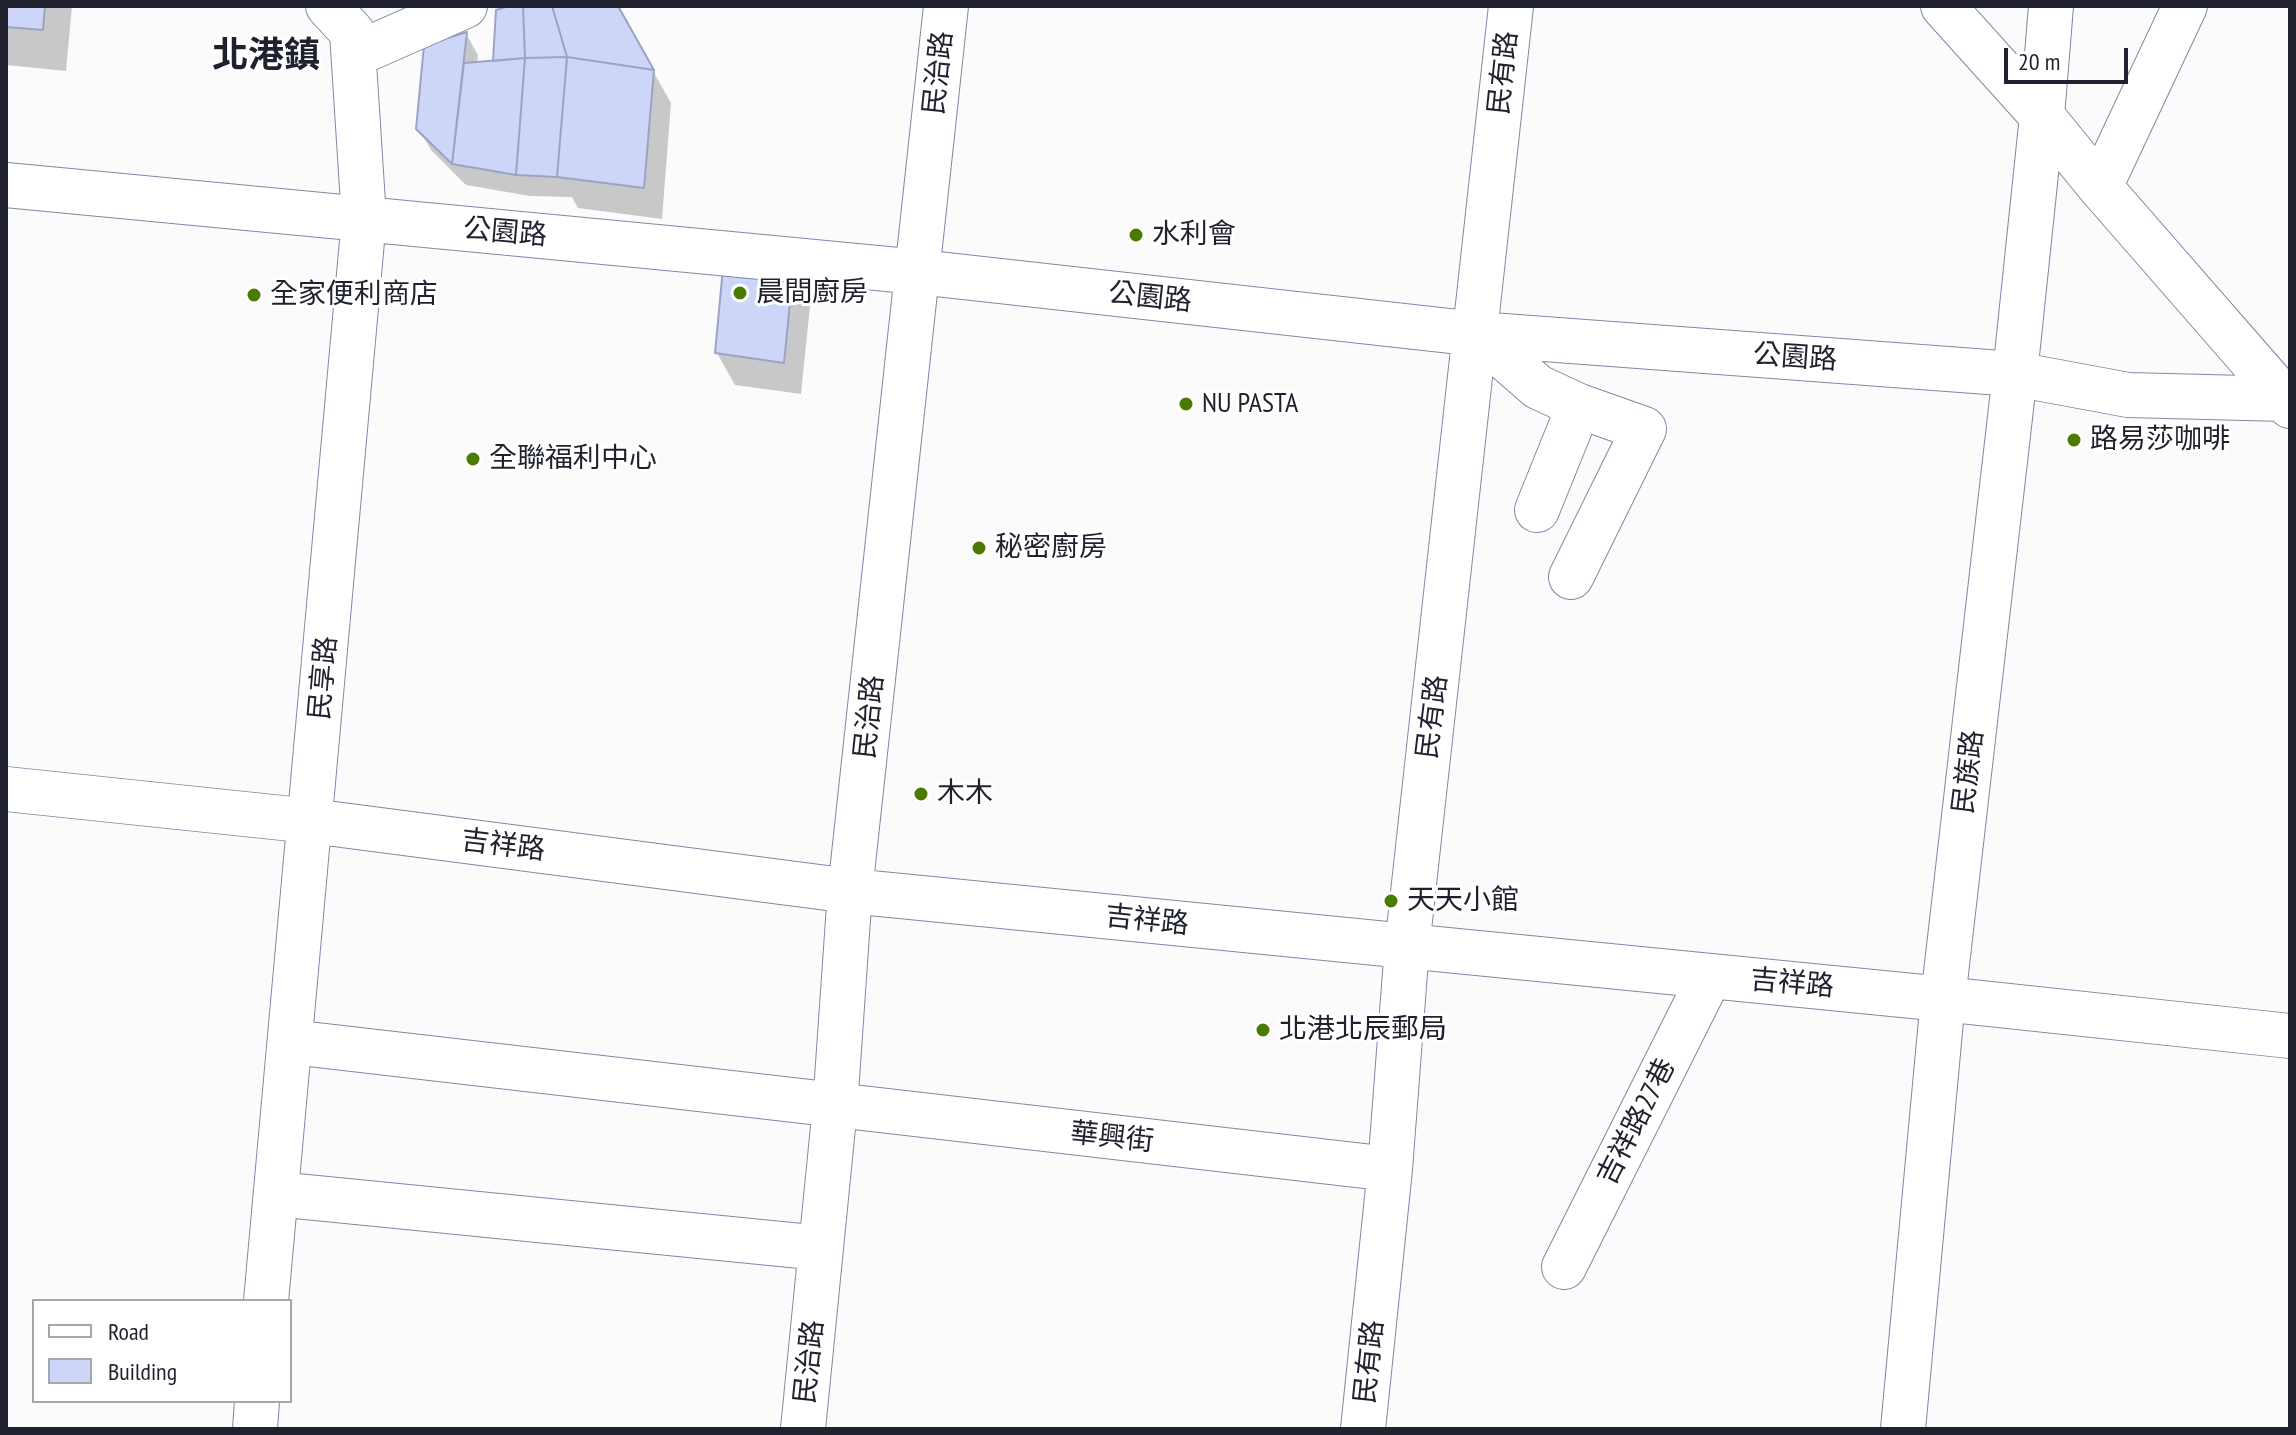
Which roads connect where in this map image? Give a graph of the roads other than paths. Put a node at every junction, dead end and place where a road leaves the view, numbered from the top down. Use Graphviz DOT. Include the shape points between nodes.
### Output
graph roads {
  1 [pos="328,6"];
  2 [pos="465,6"];
  3 [pos="946,6"];
  4 [pos="1511,6"];
  5 [pos="1943,6"];
  6 [pos="2051,6"];
  7 [pos="2185,6"];
  8 [pos="354,55"];
  9 [pos="2042,116"];
  10 [pos="6,185"];
  11 [pos="2100,187"];
  12 [pos="364,219"];
  13 [pos="919,272"];
  14 [pos="1477,334"];
  15 [pos="2015,374"];
  16 [pos="2287,403"];
  17 [pos="1579,406"];
  18 [pos="1537,510"];
  19 [pos="1571,577"];
  20 [pos="6,789"];
  21 [pos="311,821"];
  22 [pos="850,891"];
  23 [pos="1407,947"];
  24 [pos="1710,976"];
  25 [pos="1943,999"];
  26 [pos="2290,1036"];
  27 [pos="291,1042"];
  28 [pos="835,1107"];
  29 [pos="1390,1169"];
  30 [pos="276,1194"];
  31 [pos="821,1248"];
  32 [pos="1564,1267"];
  33 [pos="266,1299"];
  34 [pos="257,1403"];
  35 [pos="255,1429"];
  36 [pos="803,1429"];
  37 [pos="1363,1429"];
  38 [pos="1903,1429"];
  1 -- 8 [label="street, 民享路" via="352,32"];
  2 -- 8 [label="street"];
  3 -- 13 [label="street, 民治路"];
  4 -- 14 [label="street, 民有路"];
  5 -- 9 [label="street"];
  6 -- 9 [label="street, 民族路"];
  7 -- 11 [label="street"];
  8 -- 12 [label="street, 民享路"];
  9 -- 11 [label="street"];
  9 -- 15 [label="street, 民族路"];
  10 -- 12 [label="street, 公園路"];
  11 -- 16 [label="street"];
  12 -- 13 [label="street, 公園路"];
  12 -- 21 [label="street, 民享路"];
  13 -- 14 [label="street, 公園路"];
  13 -- 22 [label="street, 民治路"];
  14 -- 15 [label="street, 公園路"];
  14 -- 17 [label="street" via="1538,387"];
  14 -- 23 [label="street, 民有路"];
  15 -- 16 [label="street, 公園路" via="2128,395"];
  15 -- 25 [label="street, 民族路"];
  17 -- 18 [label="street"];
  17 -- 19 [label="street" via="1644,429"];
  20 -- 21 [label="street, 吉祥路"];
  21 -- 22 [label="street, 吉祥路"];
  21 -- 27 [label="street, 民享路"];
  22 -- 23 [label="street, 吉祥路"];
  22 -- 28 [label="street, 民治路"];
  23 -- 24 [label="street, 吉祥路"];
  23 -- 29 [label="street, 民有路"];
  24 -- 25 [label="street, 吉祥路"];
  24 -- 32 [label="street, 吉祥路27巷"];
  25 -- 26 [label="street, 吉祥路"];
  25 -- 38 [label="street, 民族路"];
  27 -- 28 [label="street, 華興街"];
  27 -- 30 [label="street, 民享路"];
  28 -- 29 [label="street, 華興街"];
  28 -- 31 [label="street, 民治路"];
  29 -- 37 [label="street, 民有路"];
  30 -- 31 [label="street"];
  30 -- 33 [label="street, 民享路"];
  31 -- 36 [label="street, 民治路"];
  34 -- 35 [label="street"];
}
